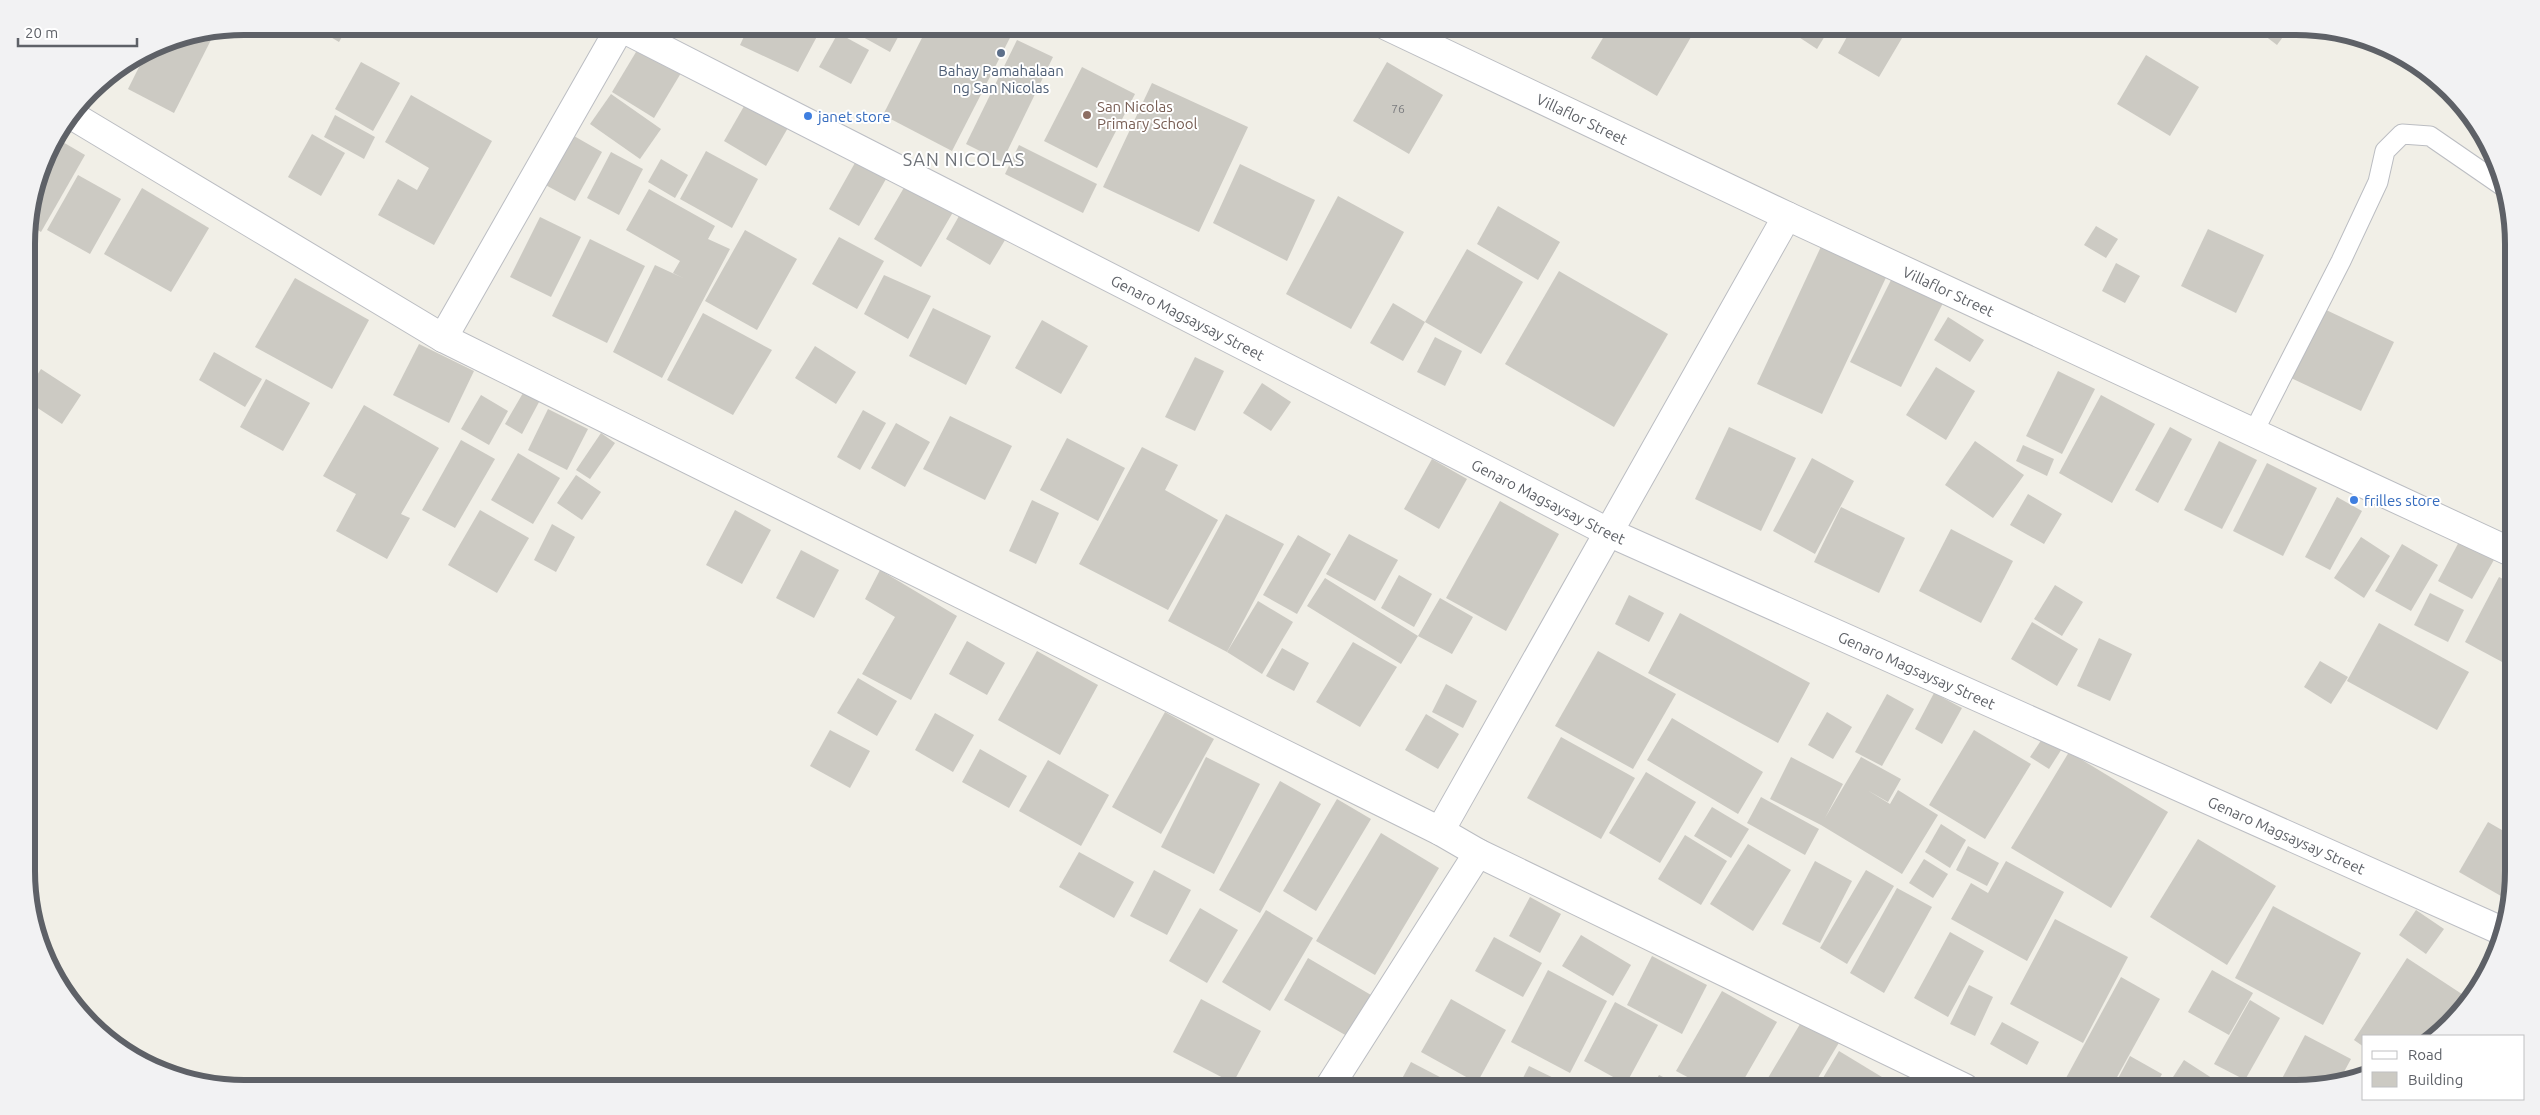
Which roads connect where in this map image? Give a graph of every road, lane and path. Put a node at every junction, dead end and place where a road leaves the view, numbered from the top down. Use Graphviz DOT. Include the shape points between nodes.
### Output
graph roads {
  1 [pos="615,35"];
  2 [pos="636,35"];
  3 [pos="1406,35"];
  4 [pos="77,118"];
  5 [pos="2495,181"];
  6 [pos="1786,216"];
  7 [pos="443,338"];
  8 [pos="2253,433"];
  9 [pos="1608,532"];
  10 [pos="2505,549"];
  11 [pos="1440,831"];
  12 [pos="1478,852"];
  13 [pos="2497,929"];
  14 [pos="1333,1080"];
  15 [pos="1948,1080"];
  1 -- 7 [label="street"];
  2 -- 9 [label="street, Genaro Magsaysay Street"];
  3 -- 6 [label="street, Villaflor Street"];
  4 -- 7 [label="street"];
  5 -- 8 [label="lane" via="2430,136 2402,134 2385,151 2378,182"];
  6 -- 8 [label="street, Villaflor Street"];
  6 -- 9 [label="street"];
  7 -- 11 [label="street"];
  8 -- 10 [label="street, Villaflor Street"];
  9 -- 11 [label="street"];
  9 -- 13 [label="street, Genaro Magsaysay Street"];
  11 -- 12 [label="street"];
  12 -- 14 [label="street"];
  12 -- 15 [label="street"];
}
